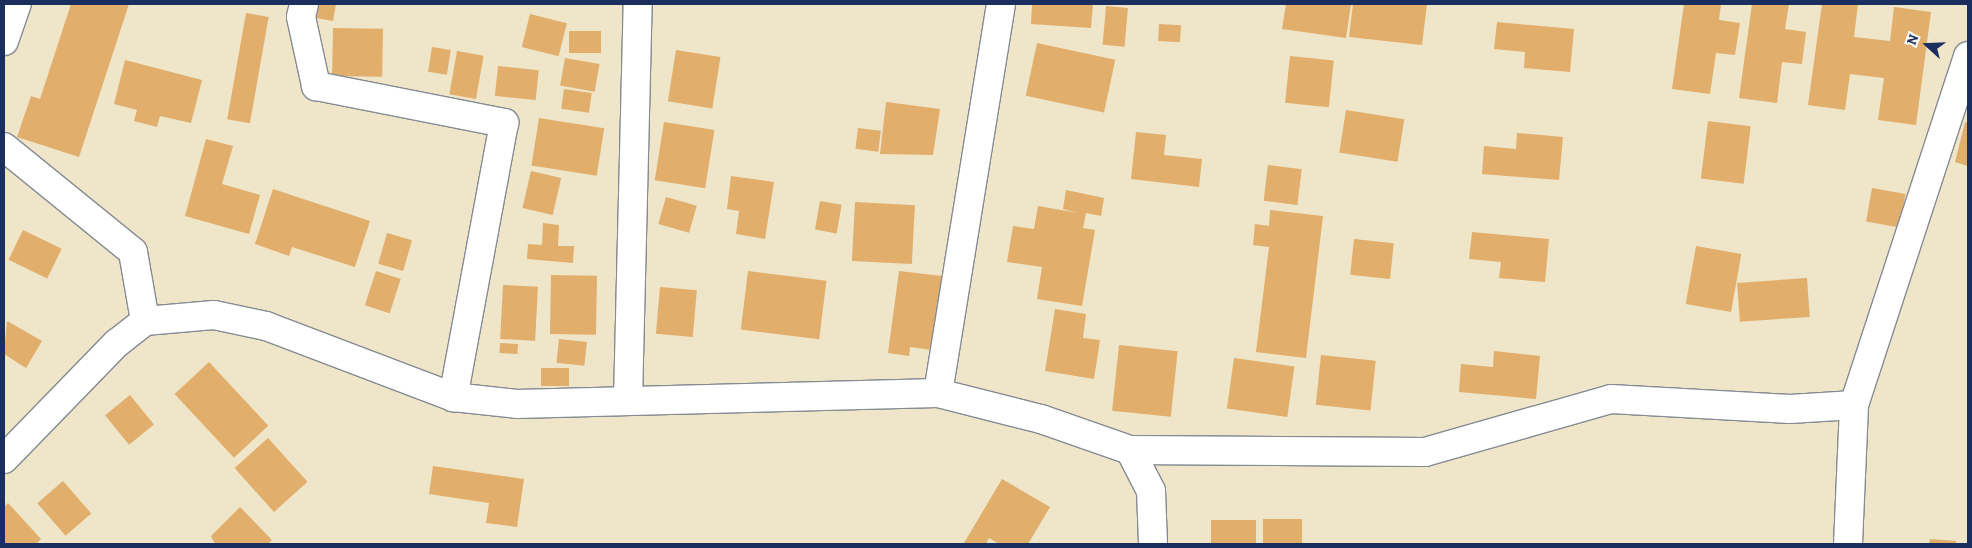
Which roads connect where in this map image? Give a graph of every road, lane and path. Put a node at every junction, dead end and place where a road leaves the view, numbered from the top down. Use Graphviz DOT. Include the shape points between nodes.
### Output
graph roads {
  1 [pos="17,4"];
  2 [pos="304,4"];
  3 [pos="638,4"];
  4 [pos="1001,4"];
  5 [pos="4,41"];
  6 [pos="1968,56"];
  7 [pos="4,147"];
  8 [pos="145,321"];
  9 [pos="938,393"];
  10 [pos="453,397"];
  11 [pos="628,400"];
  12 [pos="1854,405"];
  13 [pos="1130,450"];
  14 [pos="4,459"];
  15 [pos="1153,544"];
  16 [pos="1848,544"];
  1 -- 5 [label="street"];
  2 -- 10 [label="street" via="301,17 316,86 504,123"];
  3 -- 11 [label="street"];
  4 -- 9 [label="street"];
  6 -- 12 [label="street"];
  7 -- 8 [label="street" via="134,252"];
  8 -- 10 [label="street" via="214,315 266,326"];
  8 -- 14 [label="street" via="117,343"];
  9 -- 11 [label="street"];
  9 -- 13 [label="street" via="1042,419"];
  10 -- 11 [label="street" via="517,404"];
  12 -- 13 [label="street" via="1790,410 1611,399 1424,452"];
  12 -- 16 [label="street"];
  13 -- 15 [label="street" via="1151,491"];
}
